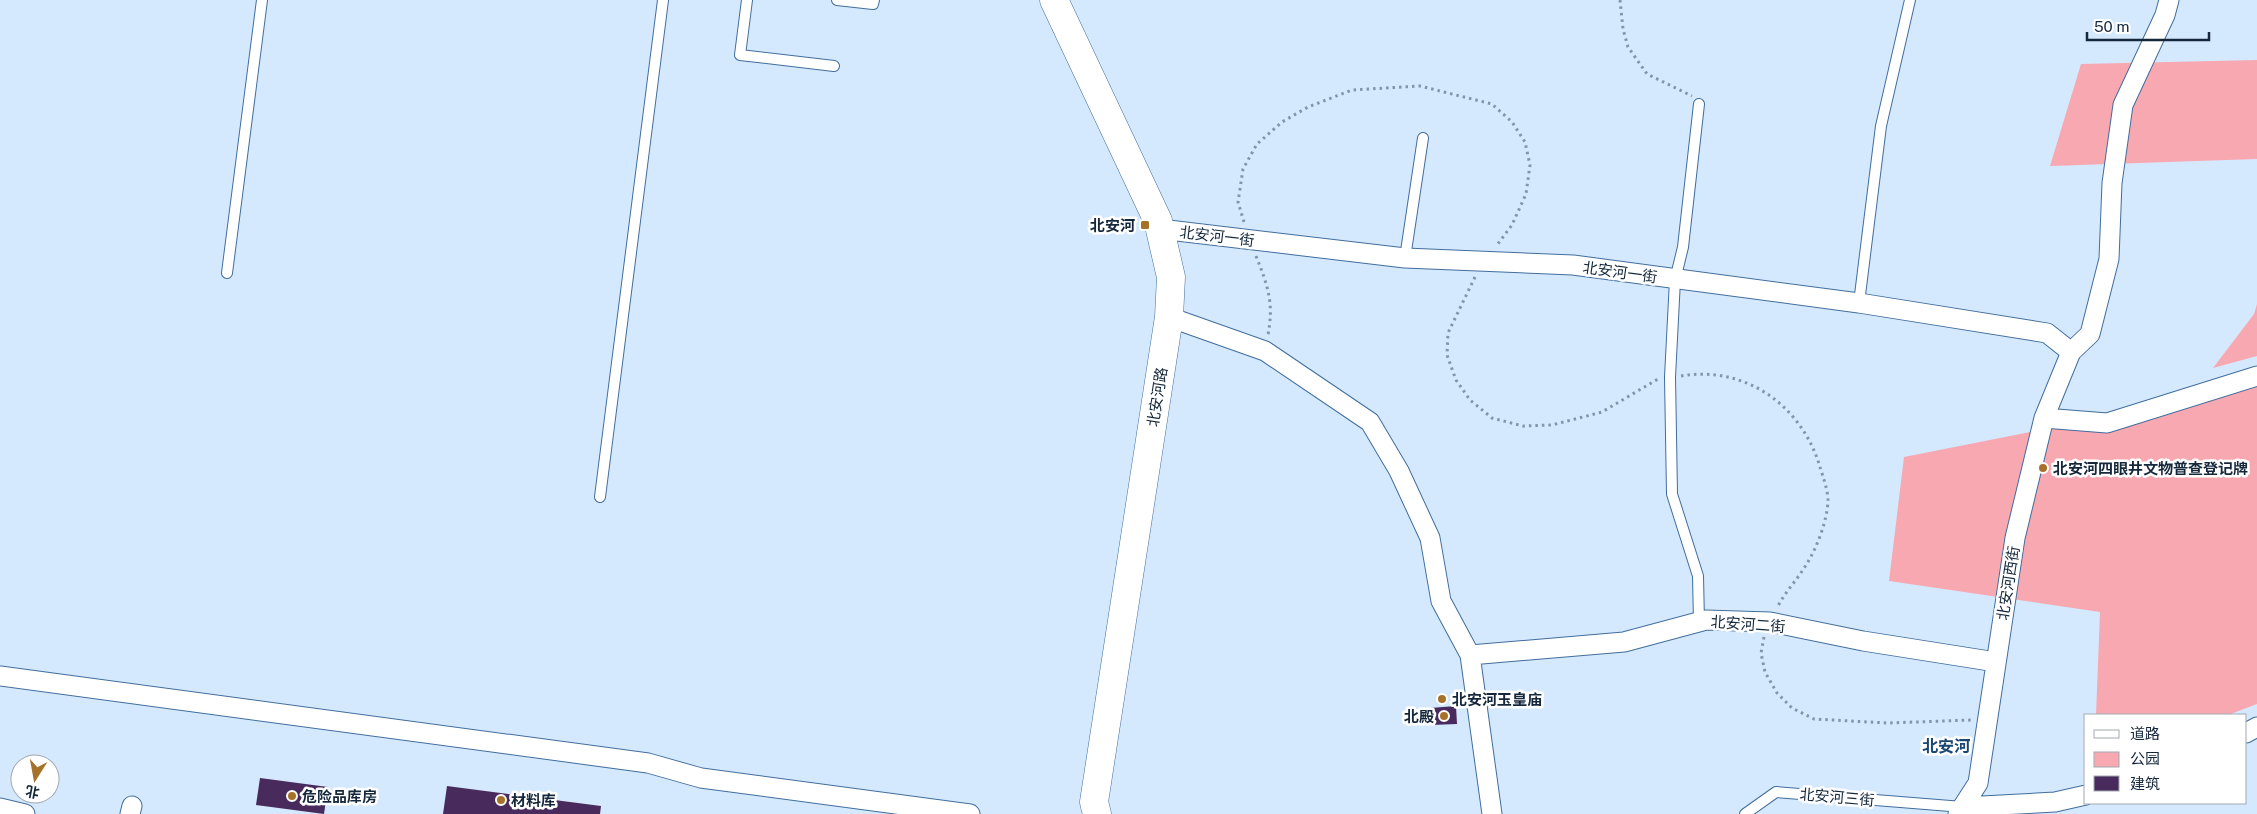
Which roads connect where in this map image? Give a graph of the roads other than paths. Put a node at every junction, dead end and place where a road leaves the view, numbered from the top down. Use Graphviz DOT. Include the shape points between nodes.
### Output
graph roads {
  1 [pos="262,0"];
  2 [pos="662,0"];
  3 [pos="747,0"];
  4 [pos="837,0"];
  5 [pos="874,0"];
  6 [pos="1054,0"];
  7 [pos="1910,0"];
  8 [pos="2169,0"];
  9 [pos="834,66"];
  10 [pos="1699,104"];
  11 [pos="1423,138"];
  12 [pos="1160,229"];
  13 [pos="1405,258"];
  14 [pos="227,273"];
  15 [pos="1675,280"];
  16 [pos="1859,303"];
  17 [pos="1169,317"];
  18 [pos="2071,352"];
  19 [pos="2257,376"];
  20 [pos="2044,418"];
  21 [pos="600,497"];
  22 [pos="1699,622"];
  23 [pos="1470,655"];
  24 [pos="1996,662"];
  25 [pos="0,676"];
  26 [pos="2084,795"];
  27 [pos="0,808"];
  28 [pos="1961,810"];
  29 [pos="25,814"];
  30 [pos="970,814"];
  31 [pos="1097,814"];
  32 [pos="1492,814"];
  33 [pos="1745,814"];
  1 -- 14 [label="lane"];
  2 -- 21 [label="lane"];
  3 -- 9 [label="lane" via="740,55"];
  4 -- 5 [label="lane" via="873,4"];
  6 -- 12 [label="main road, 北安河路"];
  7 -- 16 [label="lane" via="1881,126"];
  8 -- 18 [label="street" via="2123,106 2112,183 2109,259 2090,334"];
  10 -- 15 [label="lane" via="1683,247"];
  11 -- 13 [label="lane"];
  12 -- 13 [label="street, 北安河一街"];
  12 -- 17 [label="main road, 北安河路" via="1171,277"];
  13 -- 15 [label="street, 北安河一街" via="1573,266"];
  15 -- 16 [label="street, 北安河一街"];
  15 -- 22 [label="lane" via="1670,377 1672,494 1698,576"];
  16 -- 18 [label="street, 北安河一街" via="2047,333"];
  17 -- 23 [label="street" via="1265,351 1370,422 1399,471 1430,538 1441,601"];
  17 -- 31 [label="main road, 北安河路" via="1094,802"];
  18 -- 20 [label="street, 北安河西街"];
  19 -- 20 [label="street" via="2107,423"];
  20 -- 24 [label="street, 北安河西街" via="2015,538"];
  22 -- 23 [label="street, 北安河二街" via="1624,642"];
  22 -- 24 [label="street, 北安河二街" via="1770,622 1863,642"];
  23 -- 32 [label="street"];
  24 -- 28 [label="street, 北安河西街" via="1978,783"];
  25 -- 30 [label="street" via="648,763 701,778"];
  26 -- 28 [label="street, 北安河三街" via="2055,802"];
  27 -- 29 [label="street"];
  28 -- 33 [label="lane, 北安河三街" via="1776,792"];
}
